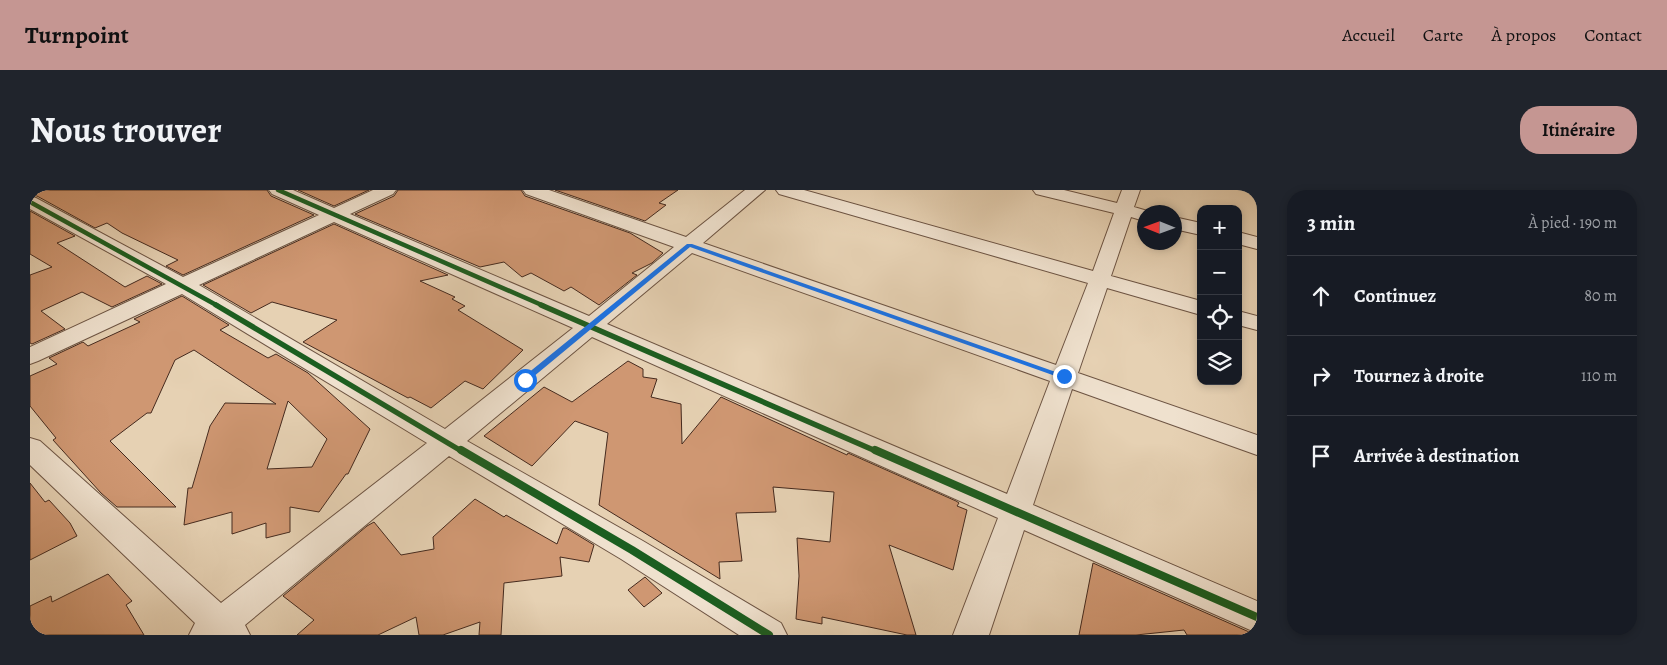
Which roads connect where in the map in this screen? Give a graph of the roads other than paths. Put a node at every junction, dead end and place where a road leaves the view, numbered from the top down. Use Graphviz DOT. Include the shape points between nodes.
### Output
graph roads {
  1 [pos="278,190"];
  2 [pos="387,190"];
  3 [pos="532,190"];
  4 [pos="756,190"];
  5 [pos="785,190"];
  6 [pos="1042,190"];
  7 [pos="30,202"];
  8 [pos="1133,205"];
  9 [pos="334,214"];
  10 [pos="1182,225"];
  11 [pos="1197,228"];
  12 [pos="1242,239"];
  13 [pos="1257,243"];
  14 [pos="690,245"];
  15 [pos="1100,279"];
  16 [pos="183,285"];
  17 [pos="1197,307"];
  18 [pos="1242,319"];
  19 [pos="1257,323"];
  20 [pos="591,325"];
  21 [pos="30,356"];
  22 [pos="1064,376"];
  23 [pos="446,442"];
  24 [pos="1257,445"];
  25 [pos="30,448"];
  26 [pos="1014,513"];
  27 [pos="1257,617"];
  28 [pos="220,632"];
  29 [pos="769,635"];
  30 [pos="971,635"];
  1 -- 9 [label="street"];
  2 -- 9 [label="street"];
  3 -- 14 [label="street"];
  4 -- 14 [label="street"];
  5 -- 15 [label="street"];
  6 -- 8 [label="street"];
  7 -- 16 [label="street"];
  8 -- 15 [label="street"];
  9 -- 16 [label="street"];
  9 -- 20 [label="street"];
  10 -- 11 [label="street"];
  12 -- 13 [label="street"];
  14 -- 20 [label="street"];
  14 -- 22 [label="street"];
  15 -- 17 [label="street"];
  15 -- 22 [label="street"];
  16 -- 21 [label="street"];
  16 -- 23 [label="street"];
  18 -- 19 [label="street"];
  20 -- 23 [label="street"];
  20 -- 26 [label="street"];
  22 -- 24 [label="street"];
  22 -- 26 [label="street"];
  23 -- 28 [label="street"];
  23 -- 29 [label="street" via="632,550"];
  25 -- 28 [label="street"];
  26 -- 27 [label="street"];
  26 -- 30 [label="street"];
}
